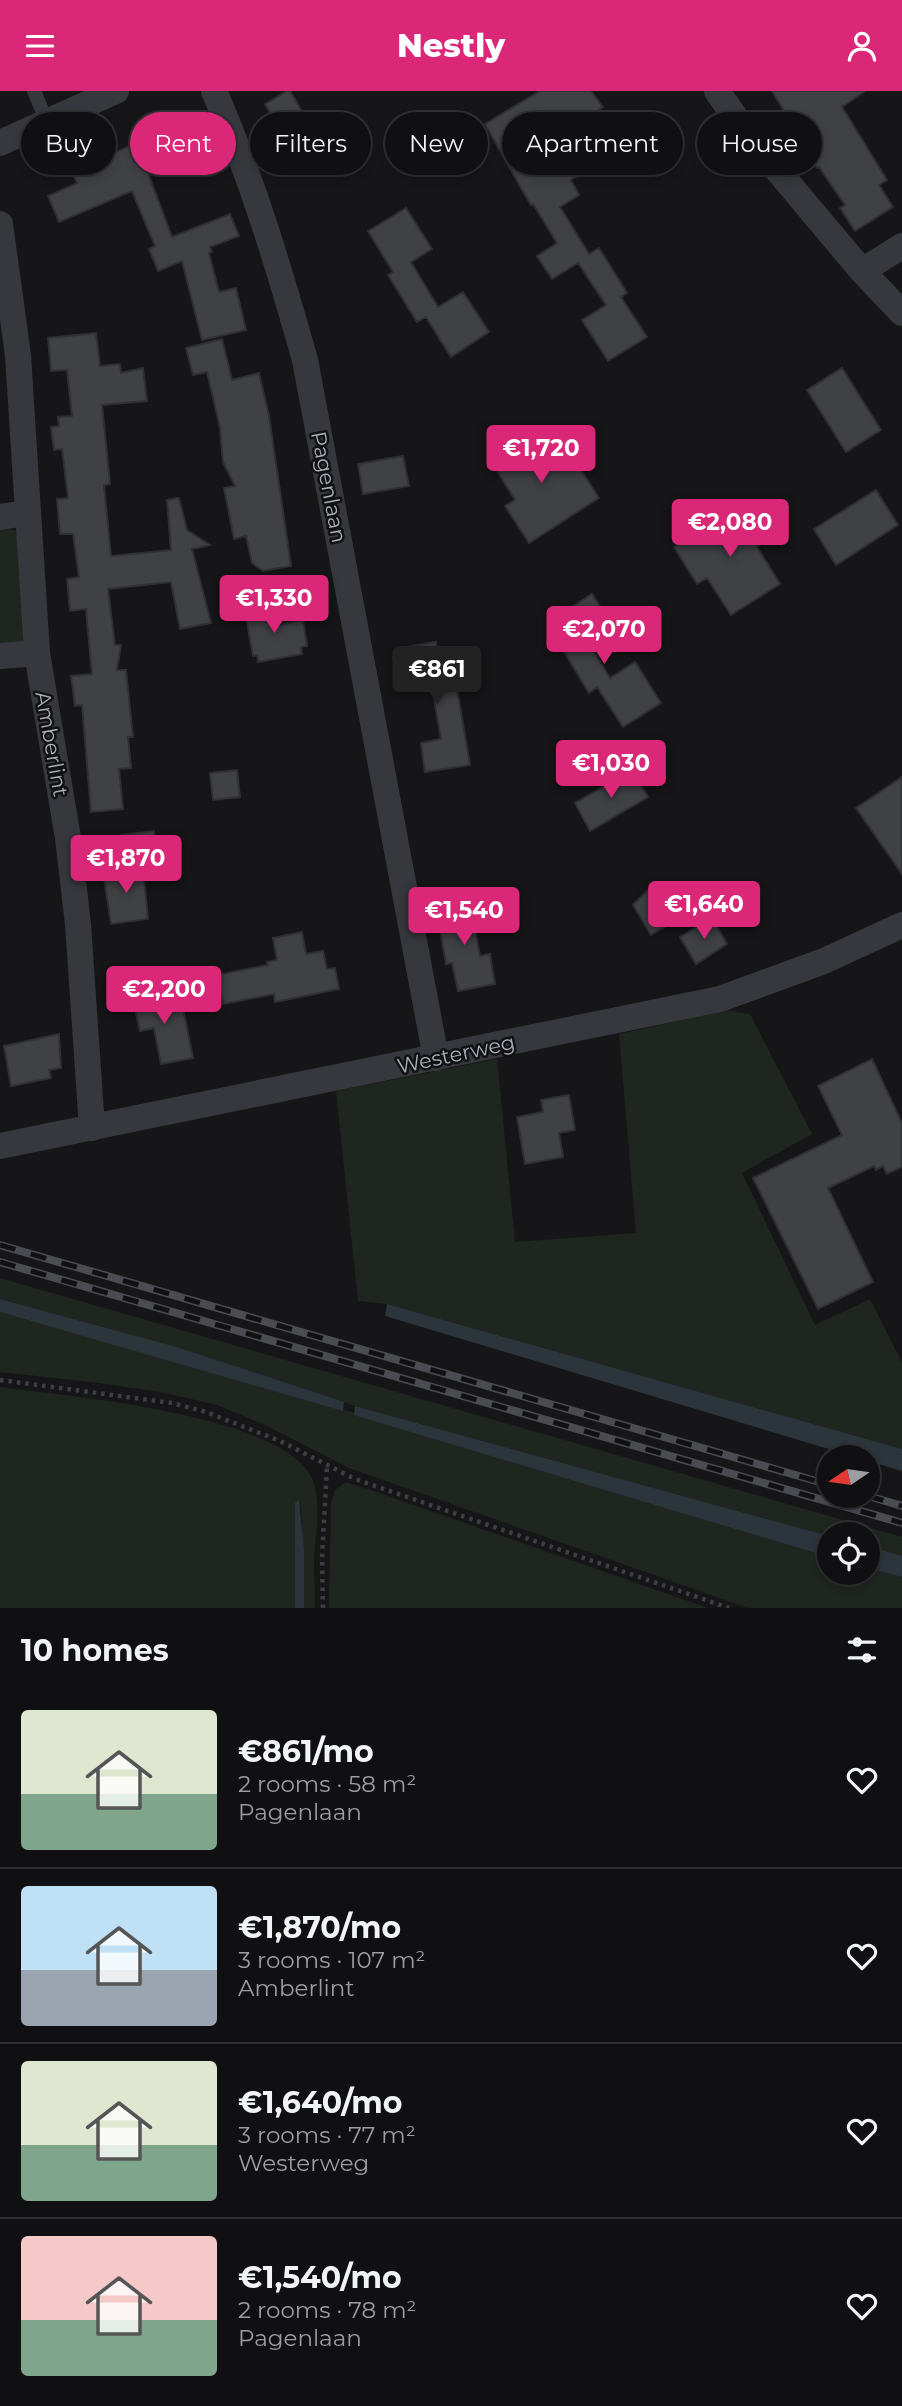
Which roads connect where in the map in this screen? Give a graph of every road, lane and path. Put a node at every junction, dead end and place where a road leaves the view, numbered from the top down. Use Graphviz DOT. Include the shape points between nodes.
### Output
graph roads {
  1 [pos="34,91"];
  2 [pos="116,91"];
  3 [pos="214,91"];
  4 [pos="717,91"];
  5 [pos="43,112"];
  6 [pos="69,112"];
  7 [pos="21,134"];
  8 [pos="0,143"];
  9 [pos="0,225"];
  10 [pos="902,246"];
  11 [pos="862,271"];
  12 [pos="902,313"];
  13 [pos="27,513"];
  14 [pos="0,517"];
  15 [pos="37,653"];
  16 [pos="0,656"];
  17 [pos="902,925"];
  18 [pos="436,1058"];
  19 [pos="92,1128"];
  20 [pos="0,1146"];
  21 [pos="0,1380"];
  22 [pos="327,1465"];
  23 [pos="323,1608"];
  24 [pos="729,1608"];
  1 -- 5 [label="lane"];
  2 -- 6 [label="street"];
  3 -- 18 [label="street, Pagenlaan" via="251,183 305,360"];
  4 -- 11 [label="street" via="747,134"];
  7 -- 8 [label="street"];
  9 -- 13 [label="street, Amberlint" via="19,355"];
  10 -- 11 [label="street"];
  11 -- 12 [label="street"];
  13 -- 14 [label="street"];
  13 -- 15 [label="street, Amberlint"];
  15 -- 16 [label="street"];
  15 -- 19 [label="street, Amberlint" via="70,851"];
  17 -- 18 [label="street, Westerweg" via="824,961 720,999"];
  18 -- 19 [label="street, Westerweg"];
  19 -- 20 [label="street, Westerweg"];
  21 -- 22 [label="path" via="172,1403 280,1441"];
  22 -- 23 [label="path"];
  22 -- 24 [label="path" via="381,1488"];
}
